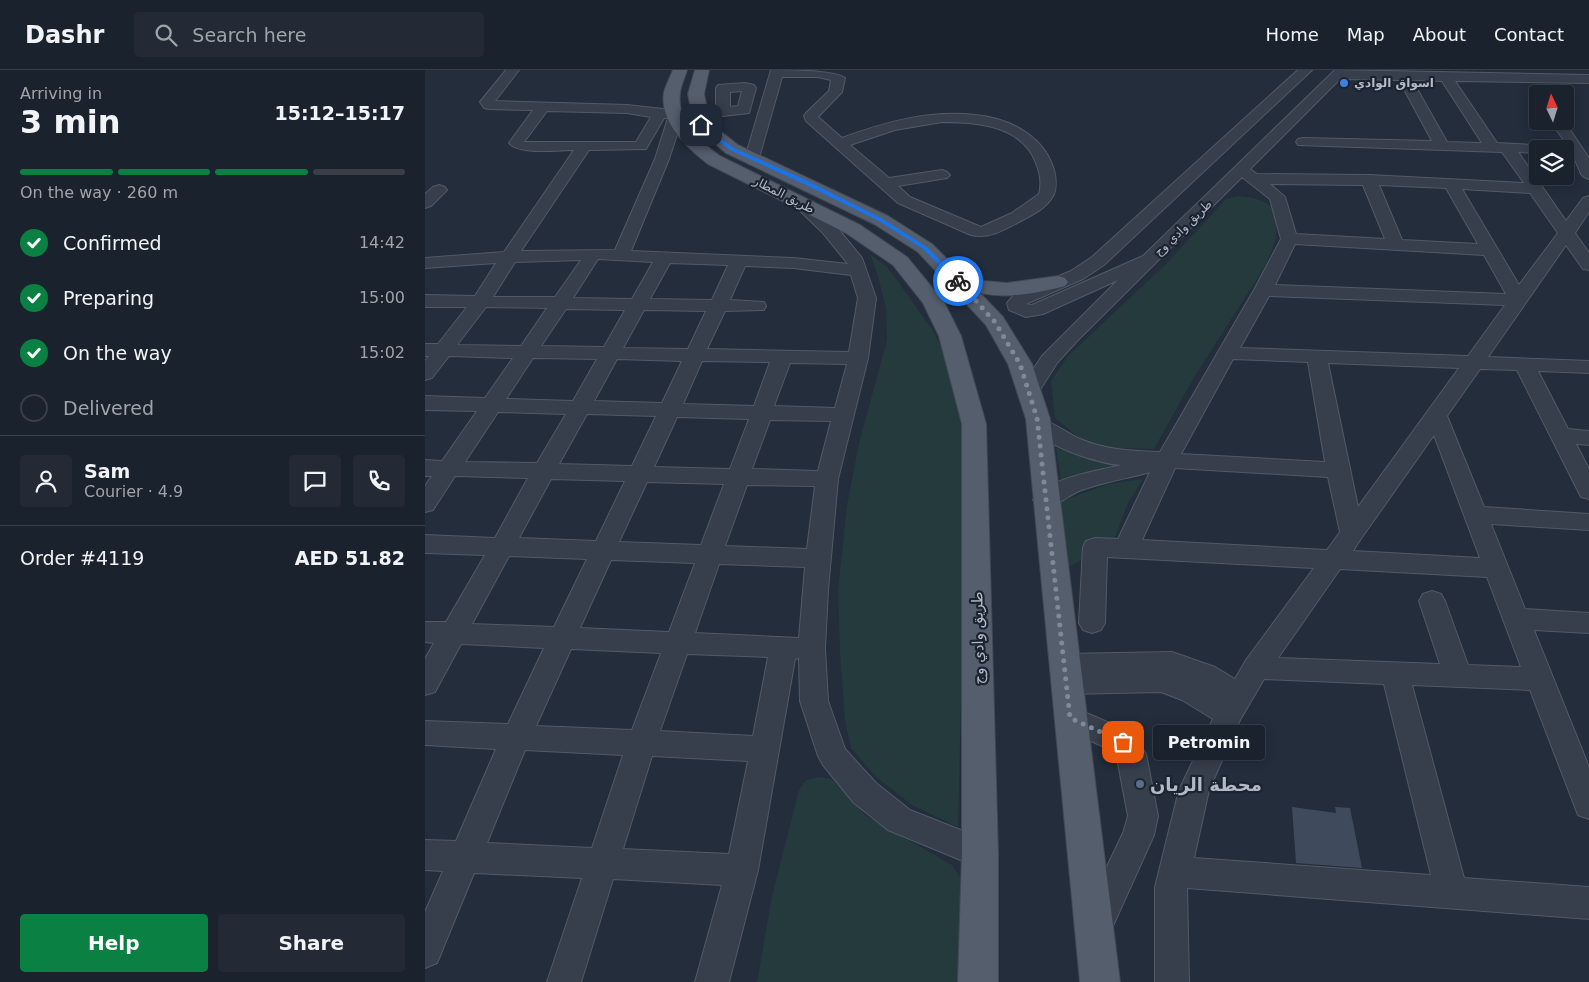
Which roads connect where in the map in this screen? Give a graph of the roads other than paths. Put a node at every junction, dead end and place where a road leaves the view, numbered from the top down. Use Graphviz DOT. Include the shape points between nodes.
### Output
graph roads {
  1 [pos="513,70"];
  2 [pos="680,70"];
  3 [pos="702,70"];
  4 [pos="1306,70"];
  5 [pos="777,71"];
  6 [pos="1340,72"];
  7 [pos="1450,74"];
  8 [pos="1403,76"];
  9 [pos="1526,79"];
  10 [pos="1589,79"];
  11 [pos="722,98"];
  12 [pos="769,98"];
  13 [pos="542,108"];
  14 [pos="671,114"];
  15 [pos="813,121"];
  16 [pos="1563,130"];
  17 [pos="872,132"];
  18 [pos="1303,142"];
  19 [pos="841,144"];
  20 [pos="1442,146"];
  21 [pos="584,147"];
  22 [pos="1499,147"];
  23 [pos="1529,148"];
  24 [pos="1577,149"];
  25 [pos="752,158"];
  26 [pos="1248,174"];
  27 [pos="1589,174"];
  28 [pos="942,175"];
  29 [pos="1369,180"];
  30 [pos="886,183"];
  31 [pos="1451,184"];
  32 [pos="1535,188"];
  33 [pos="439,190"];
  34 [pos="1589,201"];
  35 [pos="425,203"];
  36 [pos="802,204"];
  37 [pos="1566,233"];
  38 [pos="1289,239"];
  39 [pos="1396,245"];
  40 [pos="1490,250"];
  41 [pos="593,254"];
  42 [pos="621,255"];
  43 [pos="509,257"];
  44 [pos="664,257"];
  45 [pos="1153,258"];
  46 [pos="739,261"];
  47 [pos="425,262"];
  48 [pos="1589,265"];
  49 [pos="859,271"];
  50 [pos="955,278"];
  51 [pos="1058,282"];
  52 [pos="1263,290"];
  53 [pos="1519,300"];
  54 [pos="425,301"];
  55 [pos="481,301"];
  56 [pos="933,302"];
  57 [pos="560,303"];
  58 [pos="638,304"];
  59 [pos="719,305"];
  60 [pos="757,306"];
  61 [pos="434,350"];
  62 [pos="527,352"];
  63 [pos="610,353"];
  64 [pos="1226,353"];
  65 [pos="695,355"];
  66 [pos="1317,356"];
  67 [pos="781,357"];
  68 [pos="858,358"];
  69 [pos="1475,362"];
  70 [pos="1524,364"];
  71 [pos="1589,367"];
  72 [pos="425,374"];
  73 [pos="1029,391"];
  74 [pos="425,403"];
  75 [pos="491,405"];
  76 [pos="580,408"];
  77 [pos="670,410"];
  78 [pos="761,413"];
  79 [pos="843,415"];
  80 [pos="1437,416"];
  81 [pos="1038,425"];
  82 [pos="1561,436"];
  83 [pos="1589,438"];
  84 [pos="1167,459"];
  85 [pos="425,468"];
  86 [pos="449,469"];
  87 [pos="1338,470"];
  88 [pos="544,472"];
  89 [pos="640,474"];
  90 [pos="738,477"];
  91 [pos="827,479"];
  92 [pos="1589,491"];
  93 [pos="1045,500"];
  94 [pos="425,504"];
  95 [pos="1477,515"];
  96 [pos="1589,522"];
  97 [pos="1352,534"];
  98 [pos="425,544"];
  99 [pos="502,546"];
  100 [pos="1126,549"];
  101 [pos="605,550"];
  102 [pos="710,554"];
  103 [pos="818,558"];
  104 [pos="1333,560"];
  105 [pos="1497,568"];
  106 [pos="1432,601"];
  107 [pos="1517,619"];
  108 [pos="1092,623"];
  109 [pos="1589,623"];
  110 [pos="425,632"];
  111 [pos="453,634"];
  112 [pos="563,639"];
  113 [pos="678,644"];
  114 [pos="783,648"];
  115 [pos="812,648"];
  116 [pos="1256,668"];
  117 [pos="1395,673"];
  118 [pos="1065,674"];
  119 [pos="1458,676"];
  120 [pos="1540,679"];
  121 [pos="425,684"];
  122 [pos="1234,705"];
  123 [pos="1070,718"];
  124 [pos="425,733"];
  125 [pos="516,737"];
  126 [pos="641,744"];
  127 [pos="765,749"];
  128 [pos="1589,805"];
  129 [pos="980,853"];
  130 [pos="425,855"];
  131 [pos="465,856"];
  132 [pos="603,862"];
  133 [pos="742,870"];
  134 [pos="1175,872"];
  135 [pos="1452,892"];
  136 [pos="1589,903"];
  137 [pos="1094,929"];
  138 [pos="425,951"];
  139 [pos="564,982"];
  140 [pos="711,982"];
  141 [pos="978,982"];
  142 [pos="1100,982"];
  143 [pos="1172,982"];
  1 -- 13 [label="street" via="487,102 489,105"];
  2 -- 14 [label="main road, طريق المطار" via="672,94"];
  3 -- 25 [label="main road, طريق المطار" via="697,94 701,125 732,149"];
  4 -- 51 [label="street" via="1098,261 1077,275"];
  5 -- 12 [label="street"];
  5 -- 15 [label="street" via="825,73 837,78 835,92 811,116"];
  6 -- 8 [label="street"];
  6 -- 26 [label="street, طريق وادي وج"];
  7 -- 8 [label="street"];
  7 -- 9 [label="street"];
  7 -- 22 [label="street"];
  8 -- 20 [label="street"];
  9 -- 10 [label="street"];
  11 -- 12 [label="street" via="722,111 725,113 743,111 747,98"];
  12 -- 25 [label="street"];
  13 -- 14 [label="street" via="627,109"];
  13 -- 21 [label="street" via="516,142 527,147"];
  14 -- 21 [label="street" via="641,146"];
  14 -- 36 [label="main road, طريق المطار" via="700,150"];
  14 -- 42 [label="street" via="662,159"];
  15 -- 17 [label="street"];
  15 -- 19 [label="street"];
  16 -- 24 [label="street"];
  17 -- 19 [label="street"];
  17 -- 30 [label="street" via="923,119 979,119 1013,130 1031,142 1043,157 1049,180 1046,195 1030,209 984,232 905,200"];
  18 -- 20 [label="street"];
  19 -- 30 [label="street"];
  20 -- 22 [label="street"];
  21 -- 43 [label="street"];
  22 -- 23 [label="street"];
  22 -- 32 [label="street"];
  24 -- 27 [label="street"];
  25 -- 50 [label="main road, طريق المطار" via="881,220 925,248"];
  26 -- 29 [label="street"];
  26 -- 38 [label="street" via="1277,197"];
  26 -- 45 [label="street, طريق وادي وج"];
  28 -- 30 [label="street"];
  29 -- 31 [label="street"];
  29 -- 39 [label="street"];
  31 -- 32 [label="street"];
  31 -- 40 [label="street"];
  32 -- 37 [label="street"];
  33 -- 35 [label="street"];
  34 -- 37 [label="street"];
  36 -- 49 [label="street" via="829,229 856,262"];
  36 -- 56 [label="main road, طريق المطار" via="853,229 900,261"];
  37 -- 48 [label="street"];
  37 -- 53 [label="street"];
  38 -- 39 [label="street"];
  38 -- 52 [label="street"];
  39 -- 40 [label="street"];
  40 -- 53 [label="street"];
  41 -- 42 [label="street"];
  41 -- 43 [label="street"];
  41 -- 57 [label="street"];
  42 -- 44 [label="street"];
  43 -- 47 [label="street"];
  43 -- 55 [label="street"];
  44 -- 46 [label="street"];
  44 -- 58 [label="street"];
  45 -- 51 [label="street" via="1036,310 1026,311 1016,306 1021,298"];
  45 -- 73 [label="street, طريق وادي وج" via="1049,360"];
  46 -- 49 [label="street"];
  46 -- 59 [label="street"];
  49 -- 68 [label="street" via="867,298"];
  50 -- 51 [label="main road" via="1001,290 1020,290"];
  50 -- 73 [label="main road" via="995,322 1020,364"];
  52 -- 53 [label="street"];
  52 -- 64 [label="street"];
  53 -- 69 [label="street"];
  54 -- 55 [label="street"];
  55 -- 57 [label="street"];
  55 -- 61 [label="street"];
  56 -- 129 [label="main road, طريق وادي وج" via="949,336 974,424"];
  57 -- 58 [label="street"];
  57 -- 62 [label="street"];
  58 -- 59 [label="street"];
  58 -- 63 [label="street"];
  59 -- 60 [label="street"];
  59 -- 65 [label="street"];
  61 -- 62 [label="street"];
  61 -- 72 [label="street"];
  62 -- 63 [label="street"];
  62 -- 75 [label="street"];
  63 -- 65 [label="street"];
  63 -- 76 [label="street"];
  64 -- 66 [label="street"];
  64 -- 84 [label="street"];
  65 -- 67 [label="street"];
  65 -- 77 [label="street"];
  66 -- 69 [label="street"];
  66 -- 87 [label="street"];
  67 -- 68 [label="street"];
  67 -- 78 [label="street"];
  68 -- 79 [label="street"];
  69 -- 70 [label="street"];
  69 -- 80 [label="street"];
  70 -- 71 [label="street"];
  70 -- 82 [label="street"];
  73 -- 81 [label="main road"];
  74 -- 75 [label="street"];
  75 -- 76 [label="street"];
  75 -- 86 [label="street"];
  76 -- 77 [label="street"];
  76 -- 88 [label="street"];
  77 -- 78 [label="street"];
  77 -- 89 [label="street"];
  78 -- 79 [label="street"];
  78 -- 90 [label="street"];
  79 -- 91 [label="street"];
  80 -- 95 [label="street"];
  80 -- 97 [label="street"];
  81 -- 84 [label="street" via="1057,438 1103,455"];
  81 -- 93 [label="main road"];
  82 -- 83 [label="street"];
  82 -- 92 [label="street"];
  84 -- 87 [label="street"];
  84 -- 93 [label="street" via="1070,486"];
  84 -- 100 [label="street"];
  85 -- 86 [label="street"];
  86 -- 88 [label="street"];
  86 -- 94 [label="street"];
  87 -- 97 [label="street"];
  88 -- 89 [label="street"];
  88 -- 99 [label="street"];
  89 -- 90 [label="street"];
  89 -- 101 [label="street"];
  90 -- 91 [label="street"];
  90 -- 102 [label="street"];
  91 -- 103 [label="street"];
  93 -- 118 [label="main road"];
  95 -- 96 [label="street"];
  95 -- 105 [label="street"];
  97 -- 104 [label="street"];
  98 -- 99 [label="street"];
  99 -- 101 [label="street"];
  99 -- 111 [label="street"];
  100 -- 104 [label="street"];
  100 -- 108 [label="street" via="1095,547"];
  101 -- 102 [label="street"];
  101 -- 112 [label="street"];
  102 -- 103 [label="street"];
  102 -- 113 [label="street"];
  103 -- 115 [label="street"];
  104 -- 105 [label="street"];
  104 -- 116 [label="street"];
  105 -- 107 [label="street"];
  106 -- 119 [label="street"];
  107 -- 109 [label="street"];
  107 -- 120 [label="street"];
  110 -- 111 [label="street"];
  111 -- 112 [label="street"];
  111 -- 121 [label="street"];
  112 -- 113 [label="street"];
  112 -- 125 [label="street"];
  113 -- 114 [label="street"];
  113 -- 126 [label="street"];
  114 -- 115 [label="street"];
  114 -- 127 [label="street"];
  115 -- 129 [label="street" via="814,702 833,756 865,793 899,820"];
  116 -- 117 [label="street"];
  116 -- 122 [label="street"];
  117 -- 119 [label="street"];
  117 -- 135 [label="street"];
  118 -- 122 [label="street" via="1162,681"];
  118 -- 123 [label="main road"];
  119 -- 120 [label="street"];
  120 -- 128 [label="street"];
  122 -- 134 [label="street" via="1194,790"];
  123 -- 137 [label="main road"];
  123 -- 137 [label="street" via="1123,742 1131,754 1143,816 1138,835"];
  124 -- 125 [label="street"];
  125 -- 126 [label="street"];
  125 -- 131 [label="street"];
  126 -- 127 [label="street"];
  126 -- 132 [label="street"];
  127 -- 133 [label="street"];
  129 -- 141 [label="main road, طريق وادي وج"];
  130 -- 131 [label="street"];
  131 -- 132 [label="street"];
  131 -- 138 [label="street"];
  132 -- 133 [label="street"];
  132 -- 139 [label="street"];
  133 -- 140 [label="street"];
  134 -- 135 [label="street"];
  134 -- 143 [label="street" via="1171,887"];
  135 -- 136 [label="street"];
  137 -- 142 [label="main road"];
}
